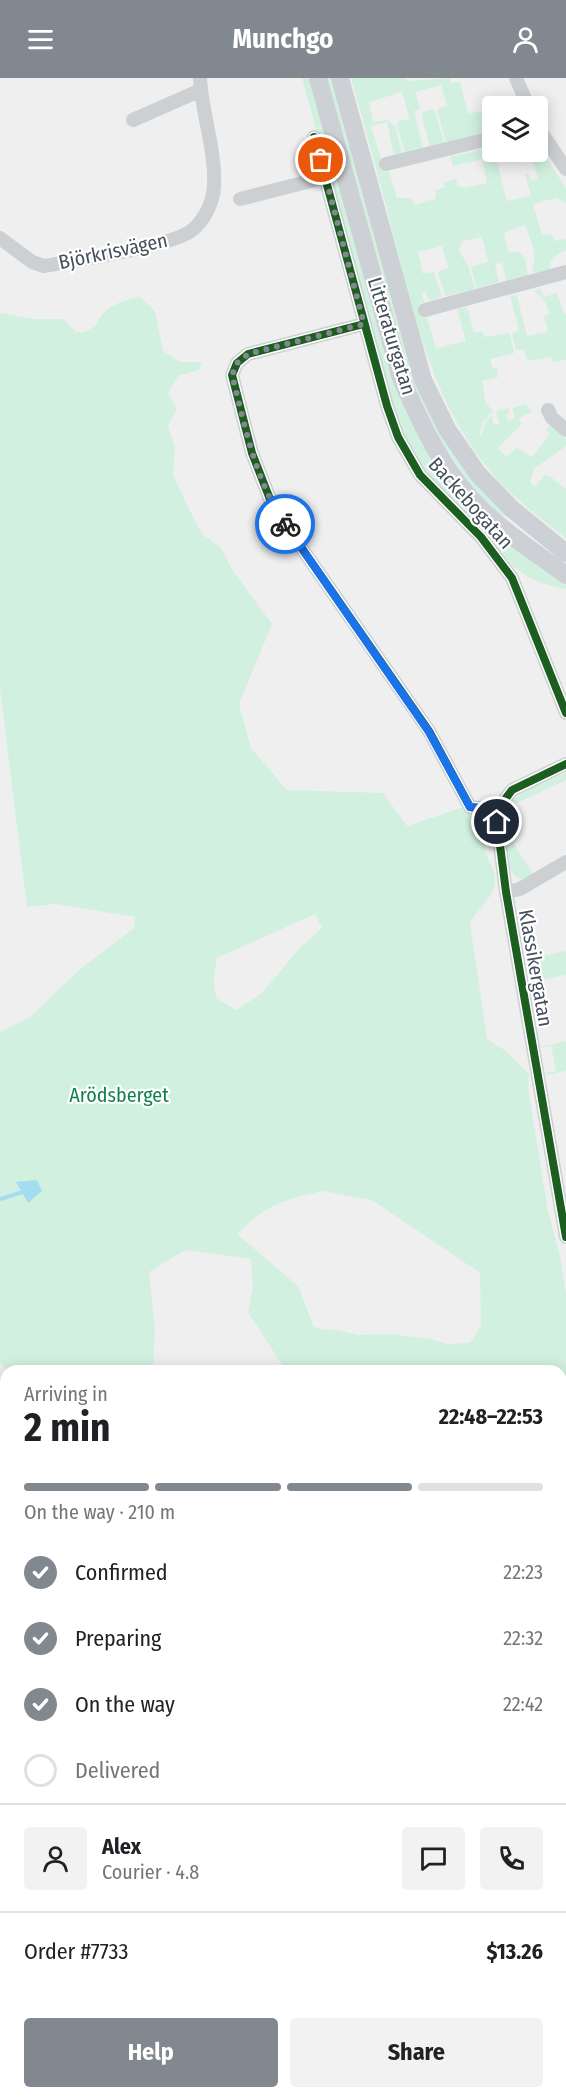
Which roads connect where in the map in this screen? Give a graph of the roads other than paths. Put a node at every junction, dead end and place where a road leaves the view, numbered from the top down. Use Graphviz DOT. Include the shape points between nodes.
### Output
graph roads {
  1 [pos="318,78"];
  2 [pos="340,78"];
  3 [pos="516,78"];
  4 [pos="201,84"];
  5 [pos="524,96"];
  6 [pos="133,120"];
  7 [pos="314,137"];
  8 [pos="482,140"];
  9 [pos="548,143"];
  10 [pos="387,164"];
  11 [pos="566,170"];
  12 [pos="326,177"];
  13 [pos="240,200"];
  14 [pos="0,238"];
  15 [pos="566,272"];
  16 [pos="425,310"];
  17 [pos="364,324"];
  18 [pos="548,410"];
  19 [pos="566,430"];
  20 [pos="566,552"];
  21 [pos="566,575"];
  22 [pos="566,713"];
  23 [pos="566,764"];
  24 [pos="497,810"];
  25 [pos="566,862"];
  26 [pos="506,892"];
  27 [pos="566,1237"];
  1 -- 21 [label="street, Litteraturgatan" via="401,378 420,420 449,471 474,502"];
  2 -- 20 [label="street, Litteraturgatan" via="423,380 447,429 478,474"];
  3 -- 5 [label="street"];
  4 -- 6 [label="street, Björkrisvägen"];
  4 -- 14 [label="street, Björkrisvägen" via="214,188 207,212 192,230 166,242 44,266 32,262"];
  7 -- 12 [label="street, Backebogatan"];
  8 -- 10 [label="street"];
  9 -- 11 [label="street"];
  12 -- 13 [label="street"];
  12 -- 17 [label="street, Backebogatan"];
  15 -- 16 [label="street"];
  17 -- 22 [label="street, Backebogatan" via="399,437 420,475 481,537 512,578"];
  17 -- 24 [label="street" via="248,354 237,363 232,375 252,453 273,507 429,732 470,807"];
  18 -- 19 [label="street"];
  23 -- 24 [label="street" via="512,790"];
  24 -- 26 [label="street, Klassikergatan"];
  25 -- 26 [label="street" via="520,889"];
  26 -- 27 [label="street, Klassikergatan"];
}
